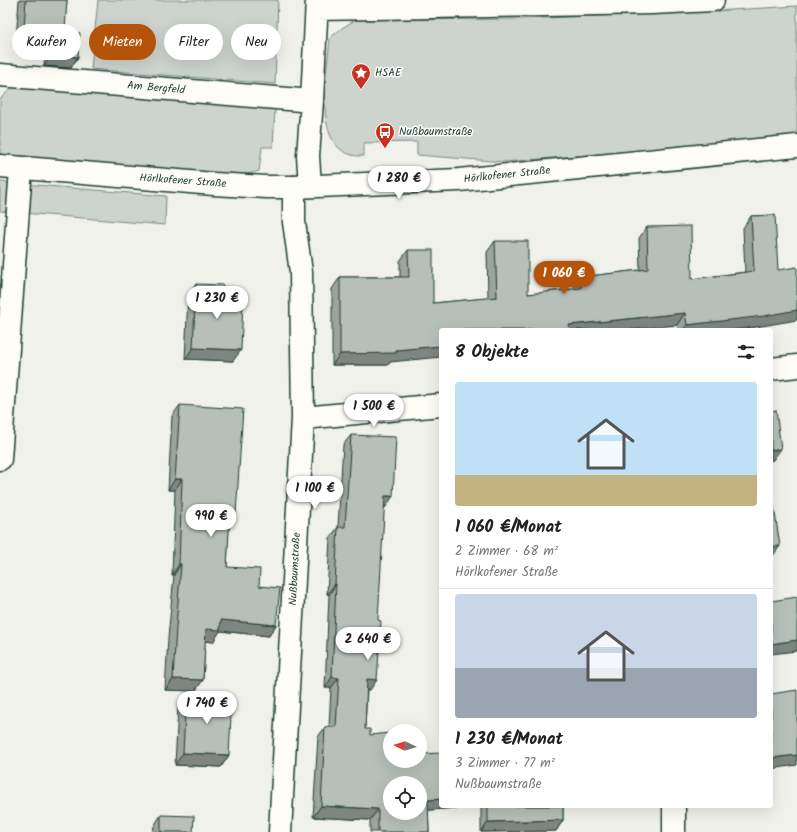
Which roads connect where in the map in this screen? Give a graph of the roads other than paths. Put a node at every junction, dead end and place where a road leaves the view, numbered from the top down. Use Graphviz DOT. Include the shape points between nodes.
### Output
graph roads {
  1 [pos="713,0"];
  2 [pos="317,4"];
  3 [pos="0,75"];
  4 [pos="312,101"];
  5 [pos="797,146"];
  6 [pos="10,167"];
  7 [pos="302,186"];
  8 [pos="797,366"];
  9 [pos="773,369"];
  10 [pos="439,405"];
  11 [pos="303,418"];
  12 [pos="0,459"];
  13 [pos="674,808"];
  14 [pos="280,832"];
  15 [pos="674,832"];
  1 -- 2 [label="street" via="652,3"];
  2 -- 4 [label="street"];
  3 -- 4 [label="street, Am Bergfeld"];
  4 -- 7 [label="street" via="308,156"];
  5 -- 7 [label="street, Hörlkofener Straße" via="459,180"];
  6 -- 7 [label="street, Hörlkofener Straße" via="214,184"];
  6 -- 12 [label="street"];
  7 -- 11 [label="street, Nußbaumstraße" via="294,222 301,272"];
  8 -- 9 [label="street"];
  10 -- 11 [label="street"];
  11 -- 14 [label="street, Nußbaumstraße"];
  13 -- 15 [label="street"];
}
